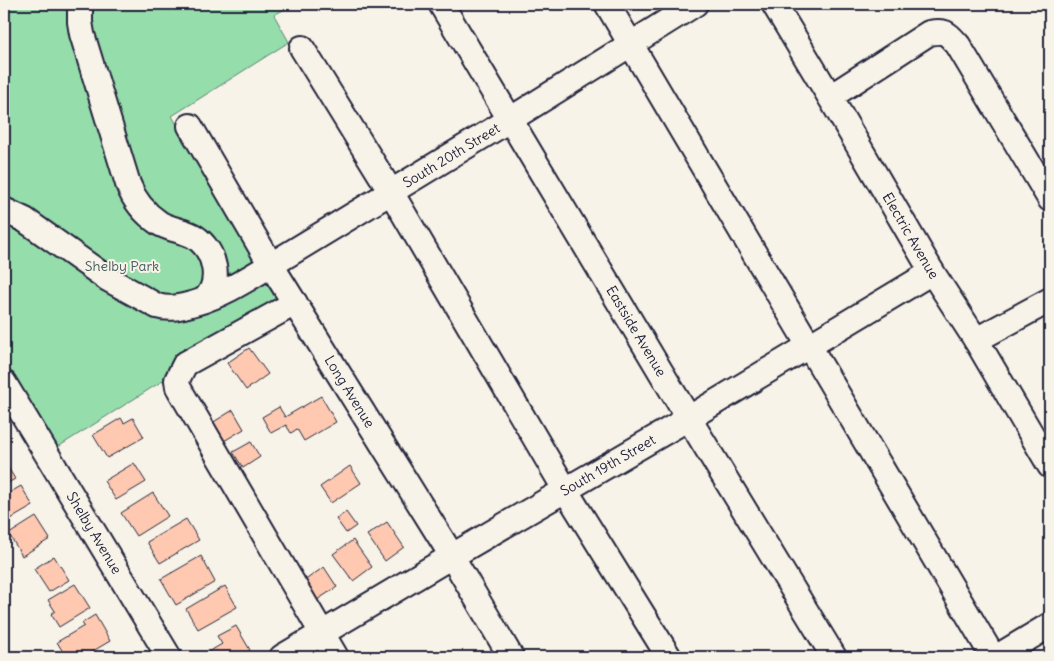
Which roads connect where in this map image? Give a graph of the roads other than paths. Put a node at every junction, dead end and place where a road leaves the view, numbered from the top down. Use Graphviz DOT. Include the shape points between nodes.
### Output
graph roads {
  1 [pos="80,4"];
  2 [pos="441,4"];
  3 [pos="607,4"];
  4 [pos="695,4"];
  5 [pos="774,4"];
  6 [pos="632,44"];
  7 [pos="302,48"];
  8 [pos="830,97"];
  9 [pos="511,119"];
  10 [pos="190,126"];
  11 [pos="391,192"];
  12 [pos="1050,200"];
  13 [pos="4,210"];
  14 [pos="271,265"];
  15 [pos="932,272"];
  16 [pos="204,300"];
  17 [pos="1050,300"];
  18 [pos="295,303"];
  19 [pos="976,340"];
  20 [pos="810,346"];
  21 [pos="4,383"];
  22 [pos="11,413"];
  23 [pos="689,418"];
  24 [pos="1050,466"];
  25 [pos="566,490"];
  26 [pos="452,556"];
  27 [pos="1050,625"];
  28 [pos="321,634"];
  29 [pos="169,657"];
  30 [pos="282,657"];
  31 [pos="336,657"];
  32 [pos="511,657"];
  33 [pos="668,657"];
  34 [pos="834,657"];
  35 [pos="995,657"];
  1 -- 16 [label="street" via="82,34 131,192 152,218 192,236 207,249 215,277 209,296"];
  2 -- 9 [label="street, Eastside Avenue"];
  3 -- 6 [label="street"];
  4 -- 6 [label="street, South 20th Street"];
  5 -- 8 [label="street, Electric Avenue"];
  6 -- 9 [label="street, South 20th Street"];
  6 -- 20 [label="street"];
  7 -- 11 [label="street"];
  8 -- 12 [label="street" via="929,33 941,31 948,34 958,45"];
  8 -- 15 [label="street, Electric Avenue"];
  9 -- 11 [label="street, South 20th Street"];
  9 -- 23 [label="street, Eastside Avenue"];
  10 -- 14 [label="street, Long Avenue"];
  11 -- 14 [label="street, South 20th Street"];
  11 -- 25 [label="street"];
  13 -- 16 [label="street, South 20th Street" via="26,220 108,279 157,306 174,308"];
  14 -- 16 [label="street, South 20th Street" via="231,289"];
  14 -- 18 [label="street, Long Avenue"];
  15 -- 19 [label="street, Electric Avenue"];
  15 -- 20 [label="street, South 19th Street"];
  17 -- 19 [label="street"];
  18 -- 26 [label="street, Long Avenue"];
  18 -- 28 [label="street" via="185,364 177,380 178,388"];
  19 -- 24 [label="street, Electric Avenue"];
  20 -- 23 [label="street, South 19th Street"];
  20 -- 35 [label="street"];
  21 -- 22 [label="street, Shelby Avenue"];
  22 -- 29 [label="street, Shelby Avenue"];
  23 -- 25 [label="street, South 19th Street"];
  23 -- 34 [label="street, Eastside Avenue"];
  25 -- 26 [label="street, South 19th Street"];
  25 -- 33 [label="street"];
  26 -- 28 [label="street, South 19th Street"];
  26 -- 32 [label="street, Long Avenue"];
  27 -- 35 [label="street"];
  28 -- 30 [label="street, South 19th Street"];
  28 -- 31 [label="street"];
}
